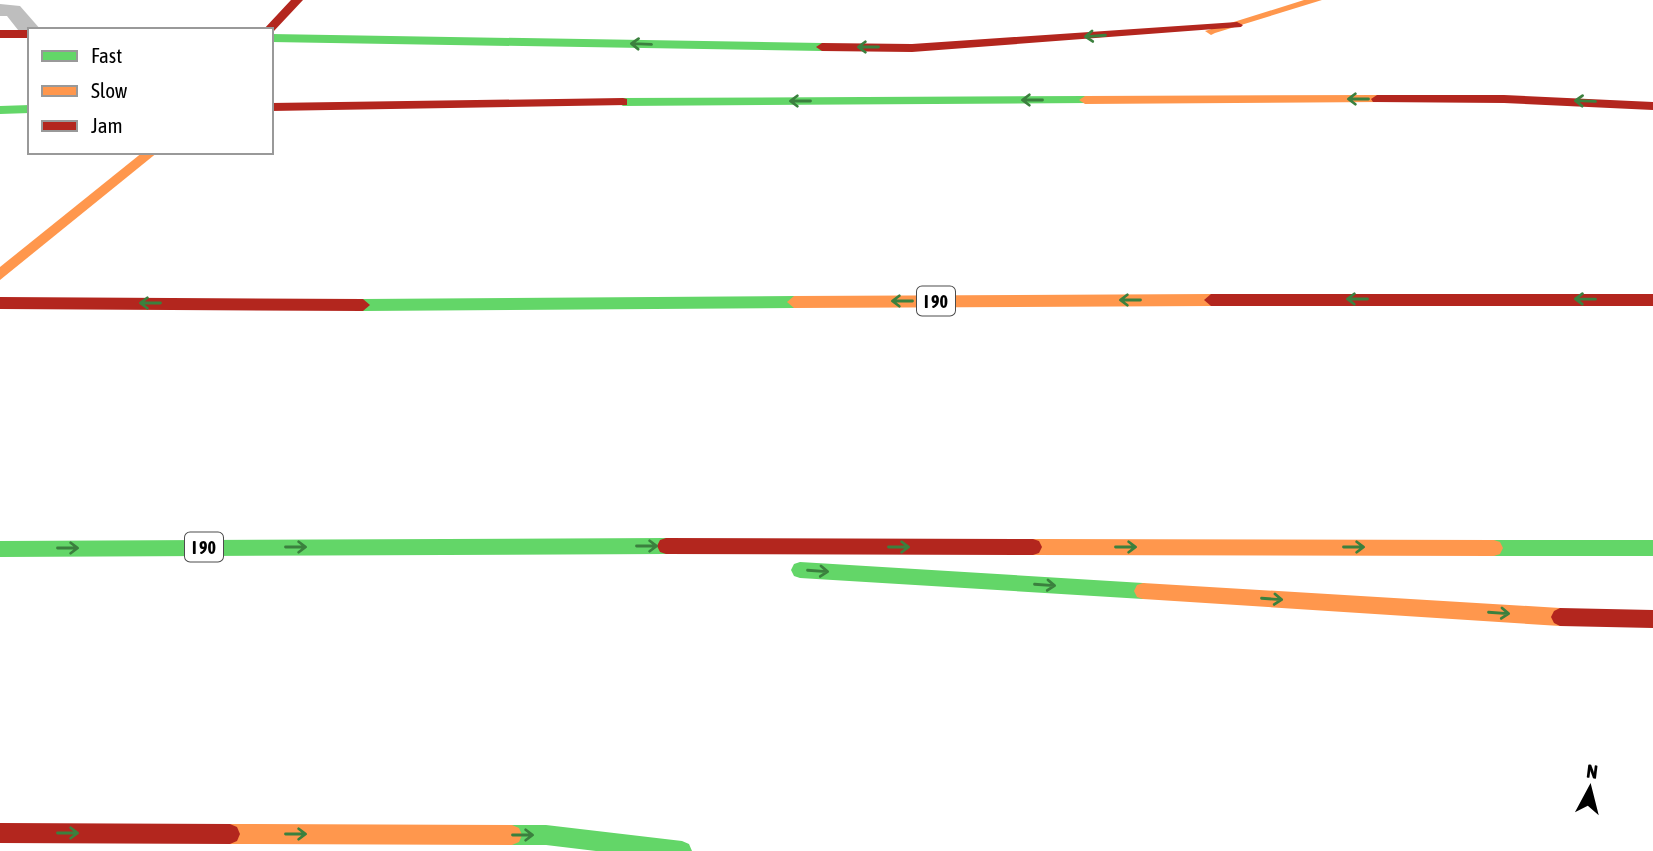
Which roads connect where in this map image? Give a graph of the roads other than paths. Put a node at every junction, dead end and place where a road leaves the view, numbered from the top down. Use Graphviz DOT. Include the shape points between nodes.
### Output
graph roads {
  1 [pos="297,0"];
  2 [pos="1316,0"];
  3 [pos="0,10"];
  4 [pos="1237,25"];
  5 [pos="271,28"];
  6 [pos="28,29"];
  7 [pos="28,32"];
  8 [pos="0,34"];
  9 [pos="273,38"];
  10 [pos="1115,50"];
  11 [pos="669,85"];
  12 [pos="477,102"];
  13 [pos="1653,106"];
  14 [pos="273,107"];
  15 [pos="28,109"];
  16 [pos="0,110"];
  17 [pos="150,154"];
  18 [pos="0,275"];
  19 [pos="1653,300"];
  20 [pos="0,303"];
  21 [pos="407,546"];
  22 [pos="1653,548"];
  23 [pos="0,549"];
  24 [pos="683,563"];
  25 [pos="780,569"];
  26 [pos="1653,619"];
  27 [pos="0,833"];
  28 [pos="682,851"];
  1 -- 5 [label="main road"];
  2 -- 4 [label="main road"];
  3 -- 6 [label="lane" via="13,10"];
  4 -- 9 [label="main road, one-way" via="912,48"];
  4 -- 10 [label="main road"];
  7 -- 8 [label="main road"];
  11 -- 12 [label="main road"];
  13 -- 12 [label="main road, one-way" via="1504,99"];
  12 -- 14 [label="main road"];
  15 -- 16 [label="main road"];
  17 -- 18 [label="main road"];
  19 -- 20 [label="main road, I 90, one-way"];
  21 -- 22 [label="main road, I 90, one-way"];
  23 -- 21 [label="main road, I 90, one-way"];
  21 -- 24 [label="main road"];
  25 -- 26 [label="main road, one-way"];
  27 -- 28 [label="main road, one-way" via="546,835"];
}
